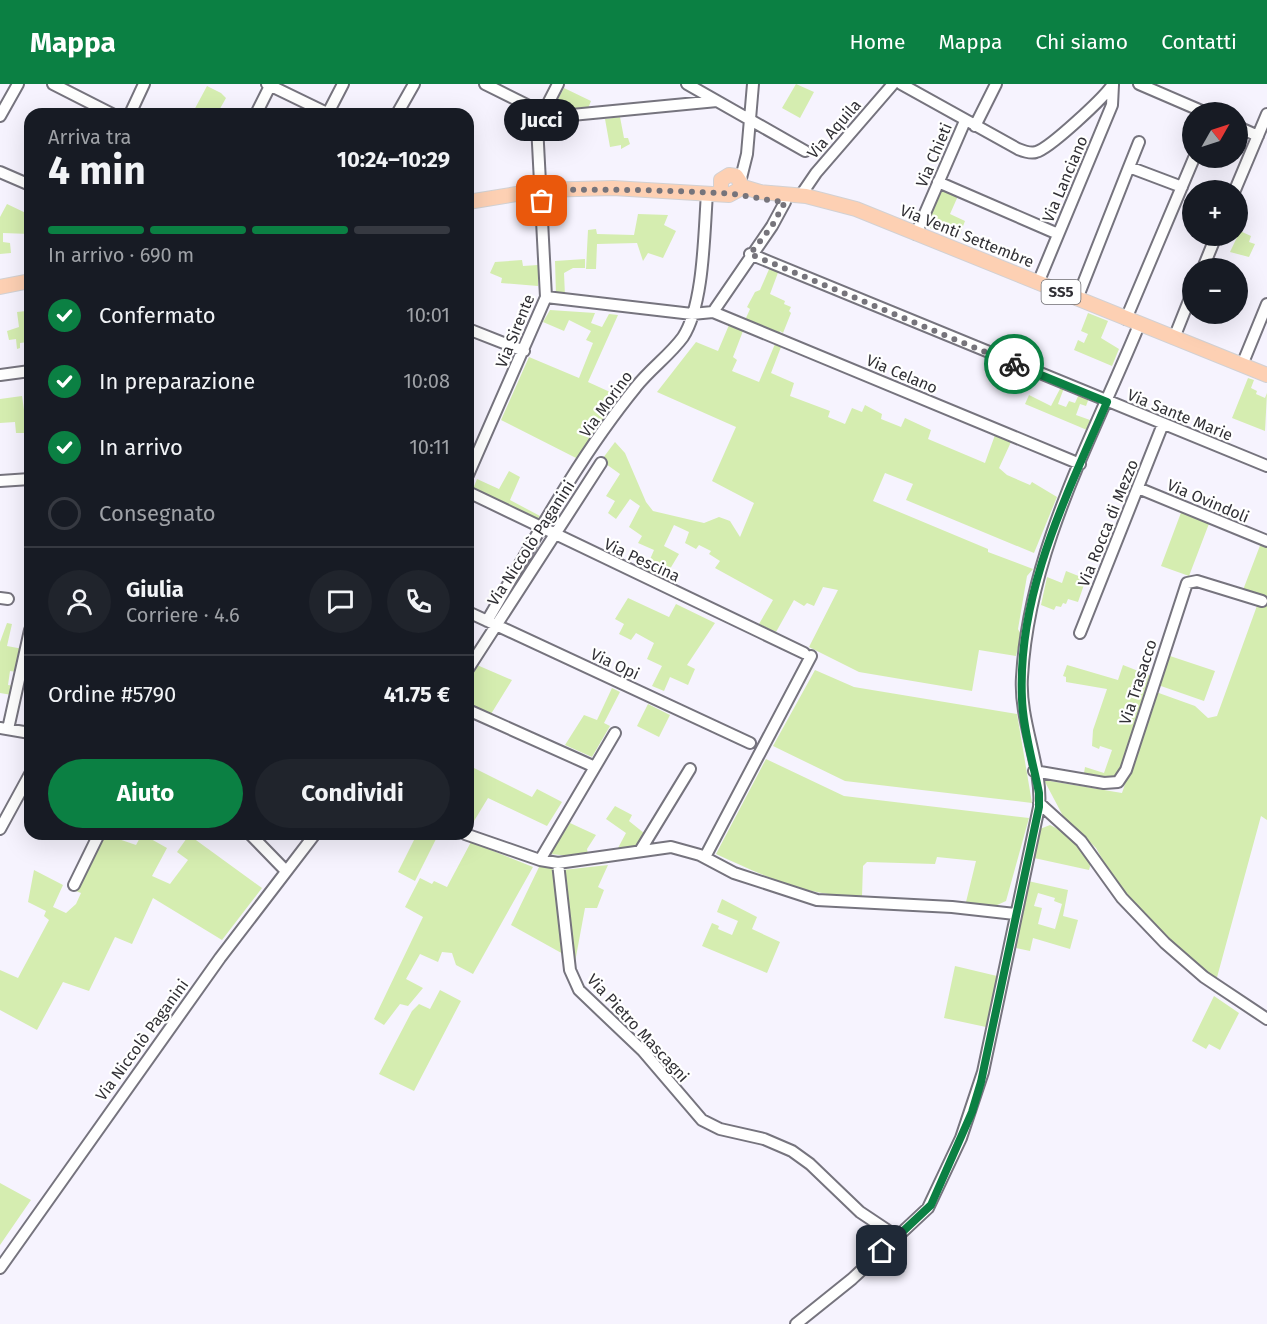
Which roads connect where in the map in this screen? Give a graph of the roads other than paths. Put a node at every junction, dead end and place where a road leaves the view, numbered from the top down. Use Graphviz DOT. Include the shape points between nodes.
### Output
graph roads {
  1 [pos="18,84"];
  2 [pos="53,84"];
  3 [pos="144,84"];
  4 [pos="344,84"];
  5 [pos="414,84"];
  6 [pos="485,84"];
  7 [pos="558,84"];
  8 [pos="687,84"];
  9 [pos="753,84"];
  10 [pos="893,84"];
  11 [pos="901,84"];
  12 [pos="996,84"];
  13 [pos="1139,84"];
  14 [pos="269,85"];
  15 [pos="1113,85"];
  16 [pos="717,101"];
  17 [pos="1182,103"];
  18 [pos="100,108"];
  19 [pos="133,108"];
  20 [pos="259,108"];
  21 [pos="316,108"];
  22 [pos="331,108"];
  23 [pos="400,108"];
  24 [pos="542,112"];
  25 [pos="1267,114"];
  26 [pos="0,116"];
  27 [pos="750,118"];
  28 [pos="970,124"];
  29 [pos="1248,132"];
  30 [pos="1258,136"];
  31 [pos="1139,142"];
  32 [pos="805,151"];
  33 [pos="1129,167"];
  34 [pos="0,172"];
  35 [pos="1239,180"];
  36 [pos="24,182"];
  37 [pos="938,183"];
  38 [pos="731,186"];
  39 [pos="1182,187"];
  40 [pos="541,190"];
  41 [pos="707,194"];
  42 [pos="801,195"];
  43 [pos="820,200"];
  44 [pos="474,201"];
  45 [pos="785,202"];
  46 [pos="916,234"];
  47 [pos="1058,234"];
  48 [pos="750,254"];
  49 [pos="24,281"];
  50 [pos="1038,283"];
  51 [pos="0,286"];
  52 [pos="546,297"];
  53 [pos="1077,299"];
  54 [pos="1267,304"];
  55 [pos="713,312"];
  56 [pos="692,314"];
  57 [pos="1182,317"];
  58 [pos="1133,322"];
  59 [pos="474,331"];
  60 [pos="1173,338"];
  61 [pos="524,351"];
  62 [pos="1242,365"];
  63 [pos="24,372"];
  64 [pos="0,375"];
  65 [pos="1267,375"];
  66 [pos="1107,402"];
  67 [pos="1163,424"];
  68 [pos="474,462"];
  69 [pos="601,463"];
  70 [pos="1080,464"];
  71 [pos="1267,466"];
  72 [pos="24,480"];
  73 [pos="0,482"];
  74 [pos="1138,488"];
  75 [pos="474,495"];
  76 [pos="540,528"];
  77 [pos="553,535"];
  78 [pos="1267,541"];
  79 [pos="1262,601"];
  80 [pos="474,615"];
  81 [pos="492,623"];
  82 [pos="1080,633"];
  83 [pos="24,653"];
  84 [pos="474,658"];
  85 [pos="474,713"];
  86 [pos="4,728"];
  87 [pos="24,732"];
  88 [pos="615,734"];
  89 [pos="750,743"];
  90 [pos="595,767"];
  91 [pos="690,769"];
  92 [pos="1035,771"];
  93 [pos="24,785"];
  94 [pos="1039,803"];
  95 [pos="0,829"];
  96 [pos="474,837"];
  97 [pos="96,840"];
  98 [pos="256,840"];
  99 [pos="310,840"];
  100 [pos="640,851"];
  101 [pos="705,857"];
  102 [pos="540,860"];
  103 [pos="558,863"];
  104 [pos="286,871"];
  105 [pos="74,885"];
  106 [pos="1015,914"];
  107 [pos="1267,1020"];
  108 [pos="896,1236"];
  109 [pos="0,1268"];
  110 [pos="796,1324"];
  1 -- 26 [label="street"];
  2 -- 18 [label="street"];
  3 -- 19 [label="street"];
  4 -- 22 [label="street"];
  5 -- 23 [label="street"];
  6 -- 24 [label="street"];
  7 -- 24 [label="street"];
  8 -- 16 [label="street"];
  9 -- 27 [label="street"];
  10 -- 42 [label="street, Via Aquila"];
  11 -- 28 [label="street"];
  12 -- 28 [label="street, Via Chieti"];
  13 -- 17 [label="street"];
  14 -- 20 [label="street"];
  14 -- 21 [label="street"];
  15 -- 28 [label="street" via="1058,137 1035,153 1018,149"];
  15 -- 47 [label="street, Via Lanciano" via="1112,105"];
  16 -- 24 [label="street" via="551,117"];
  16 -- 27 [label="street"];
  24 -- 40 [label="street, Via Sirente" via="537,125"];
  25 -- 30 [label="street"];
  27 -- 32 [label="street"];
  27 -- 38 [label="street" via="745,160"];
  28 -- 37 [label="street, Via Chieti"];
  29 -- 30 [label="street"];
  30 -- 35 [label="street"];
  31 -- 33 [label="street"];
  33 -- 39 [label="street"];
  33 -- 53 [label="street"];
  34 -- 36 [label="street"];
  37 -- 46 [label="street, Via Chieti"];
  37 -- 47 [label="street"];
  38 -- 41 [label="main road"];
  38 -- 42 [label="main road, Via Venti Settembre / SS5"];
  38 -- 45 [label="main road, Via Venti Settembre / SS5"];
  39 -- 58 [label="street"];
  40 -- 41 [label="main road" via="613,188"];
  40 -- 44 [label="main road"];
  40 -- 52 [label="street, Via Sirente"];
  41 -- 56 [label="street, Via Morino" via="702,264"];
  42 -- 43 [label="main road, Via Venti Settembre / SS5"];
  43 -- 45 [label="main road, Via Venti Settembre / SS5"];
  43 -- 46 [label="main road, Via Venti Settembre / SS5" via="853,208"];
  45 -- 48 [label="street"];
  46 -- 50 [label="main road, Via Venti Settembre / SS5"];
  47 -- 50 [label="street, Via Lanciano"];
  48 -- 55 [label="street"];
  48 -- 66 [label="street, Via Sante Marie"];
  49 -- 51 [label="main road"];
  50 -- 53 [label="main road, Via Venti Settembre / SS5"];
  52 -- 56 [label="street"];
  52 -- 61 [label="street, Via Sirente"];
  53 -- 58 [label="main road, Via Venti Settembre / SS5"];
  54 -- 62 [label="street"];
  55 -- 56 [label="street"];
  55 -- 70 [label="street, Via Celano"];
  56 -- 76 [label="street, Via Morino" via="683,336 636,386"];
  57 -- 60 [label="street"];
  58 -- 60 [label="main road, Via Venti Settembre / SS5"];
  58 -- 66 [label="street"];
  59 -- 61 [label="street"];
  60 -- 62 [label="main road, Via Venti Settembre / SS5"];
  61 -- 68 [label="street, Via Sirente"];
  62 -- 65 [label="main road, Via Venti Settembre / SS5"];
  63 -- 64 [label="street"];
  66 -- 67 [label="street, Via Sante Marie"];
  66 -- 70 [label="street"];
  67 -- 71 [label="street, Via Sante Marie"];
  67 -- 74 [label="street, Via Rocca di Mezzo"];
  69 -- 77 [label="street, Via Niccolò Paganini"];
  70 -- 92 [label="street" via="1049,536 1029,614 1022,698"];
  72 -- 73 [label="street"];
  74 -- 78 [label="street, Via Ovindoli"];
  74 -- 82 [label="street, Via Rocca di Mezzo"];
  75 -- 76 [label="street, Via Pescina"];
  76 -- 77 [label="street, Via Pescina"];
  76 -- 81 [label="street, Via Morino"];
  77 -- 81 [label="street, Via Niccolò Paganini"];
  77 -- 101 [label="street, Via Pescina" via="807,655"];
  79 -- 92 [label="street, Via Trasacco" via="1197,580 1187,583 1126,770 1118,782"];
  80 -- 81 [label="street, Via Opi"];
  81 -- 84 [label="street, Via Niccolò Paganini"];
  81 -- 89 [label="street, Via Opi"];
  83 -- 86 [label="street"];
  85 -- 90 [label="street"];
  86 -- 87 [label="street"];
  88 -- 90 [label="street"];
  90 -- 102 [label="street"];
  91 -- 100 [label="street"];
  92 -- 94 [label="street"];
  93 -- 95 [label="street"];
  94 -- 106 [label="street"];
  94 -- 107 [label="street" via="1084,844 1122,898 1165,944 1204,977"];
  96 -- 102 [label="street"];
  97 -- 105 [label="street"];
  98 -- 104 [label="street"];
  99 -- 104 [label="street, Via Niccolò Paganini"];
  100 -- 101 [label="street" via="671,847"];
  100 -- 103 [label="street"];
  101 -- 106 [label="street" via="734,873 817,900"];
  102 -- 103 [label="street"];
  103 -- 108 [label="street, Via Pietro Mascagni" via="571,975 585,997 643,1051 702,1120 792,1151 860,1212"];
  104 -- 109 [label="street, Via Niccolò Paganini" via="213,967"];
  106 -- 108 [label="street" via="972,1112 931,1205"];
  108 -- 110 [label="street" via="852,1279"];
}
